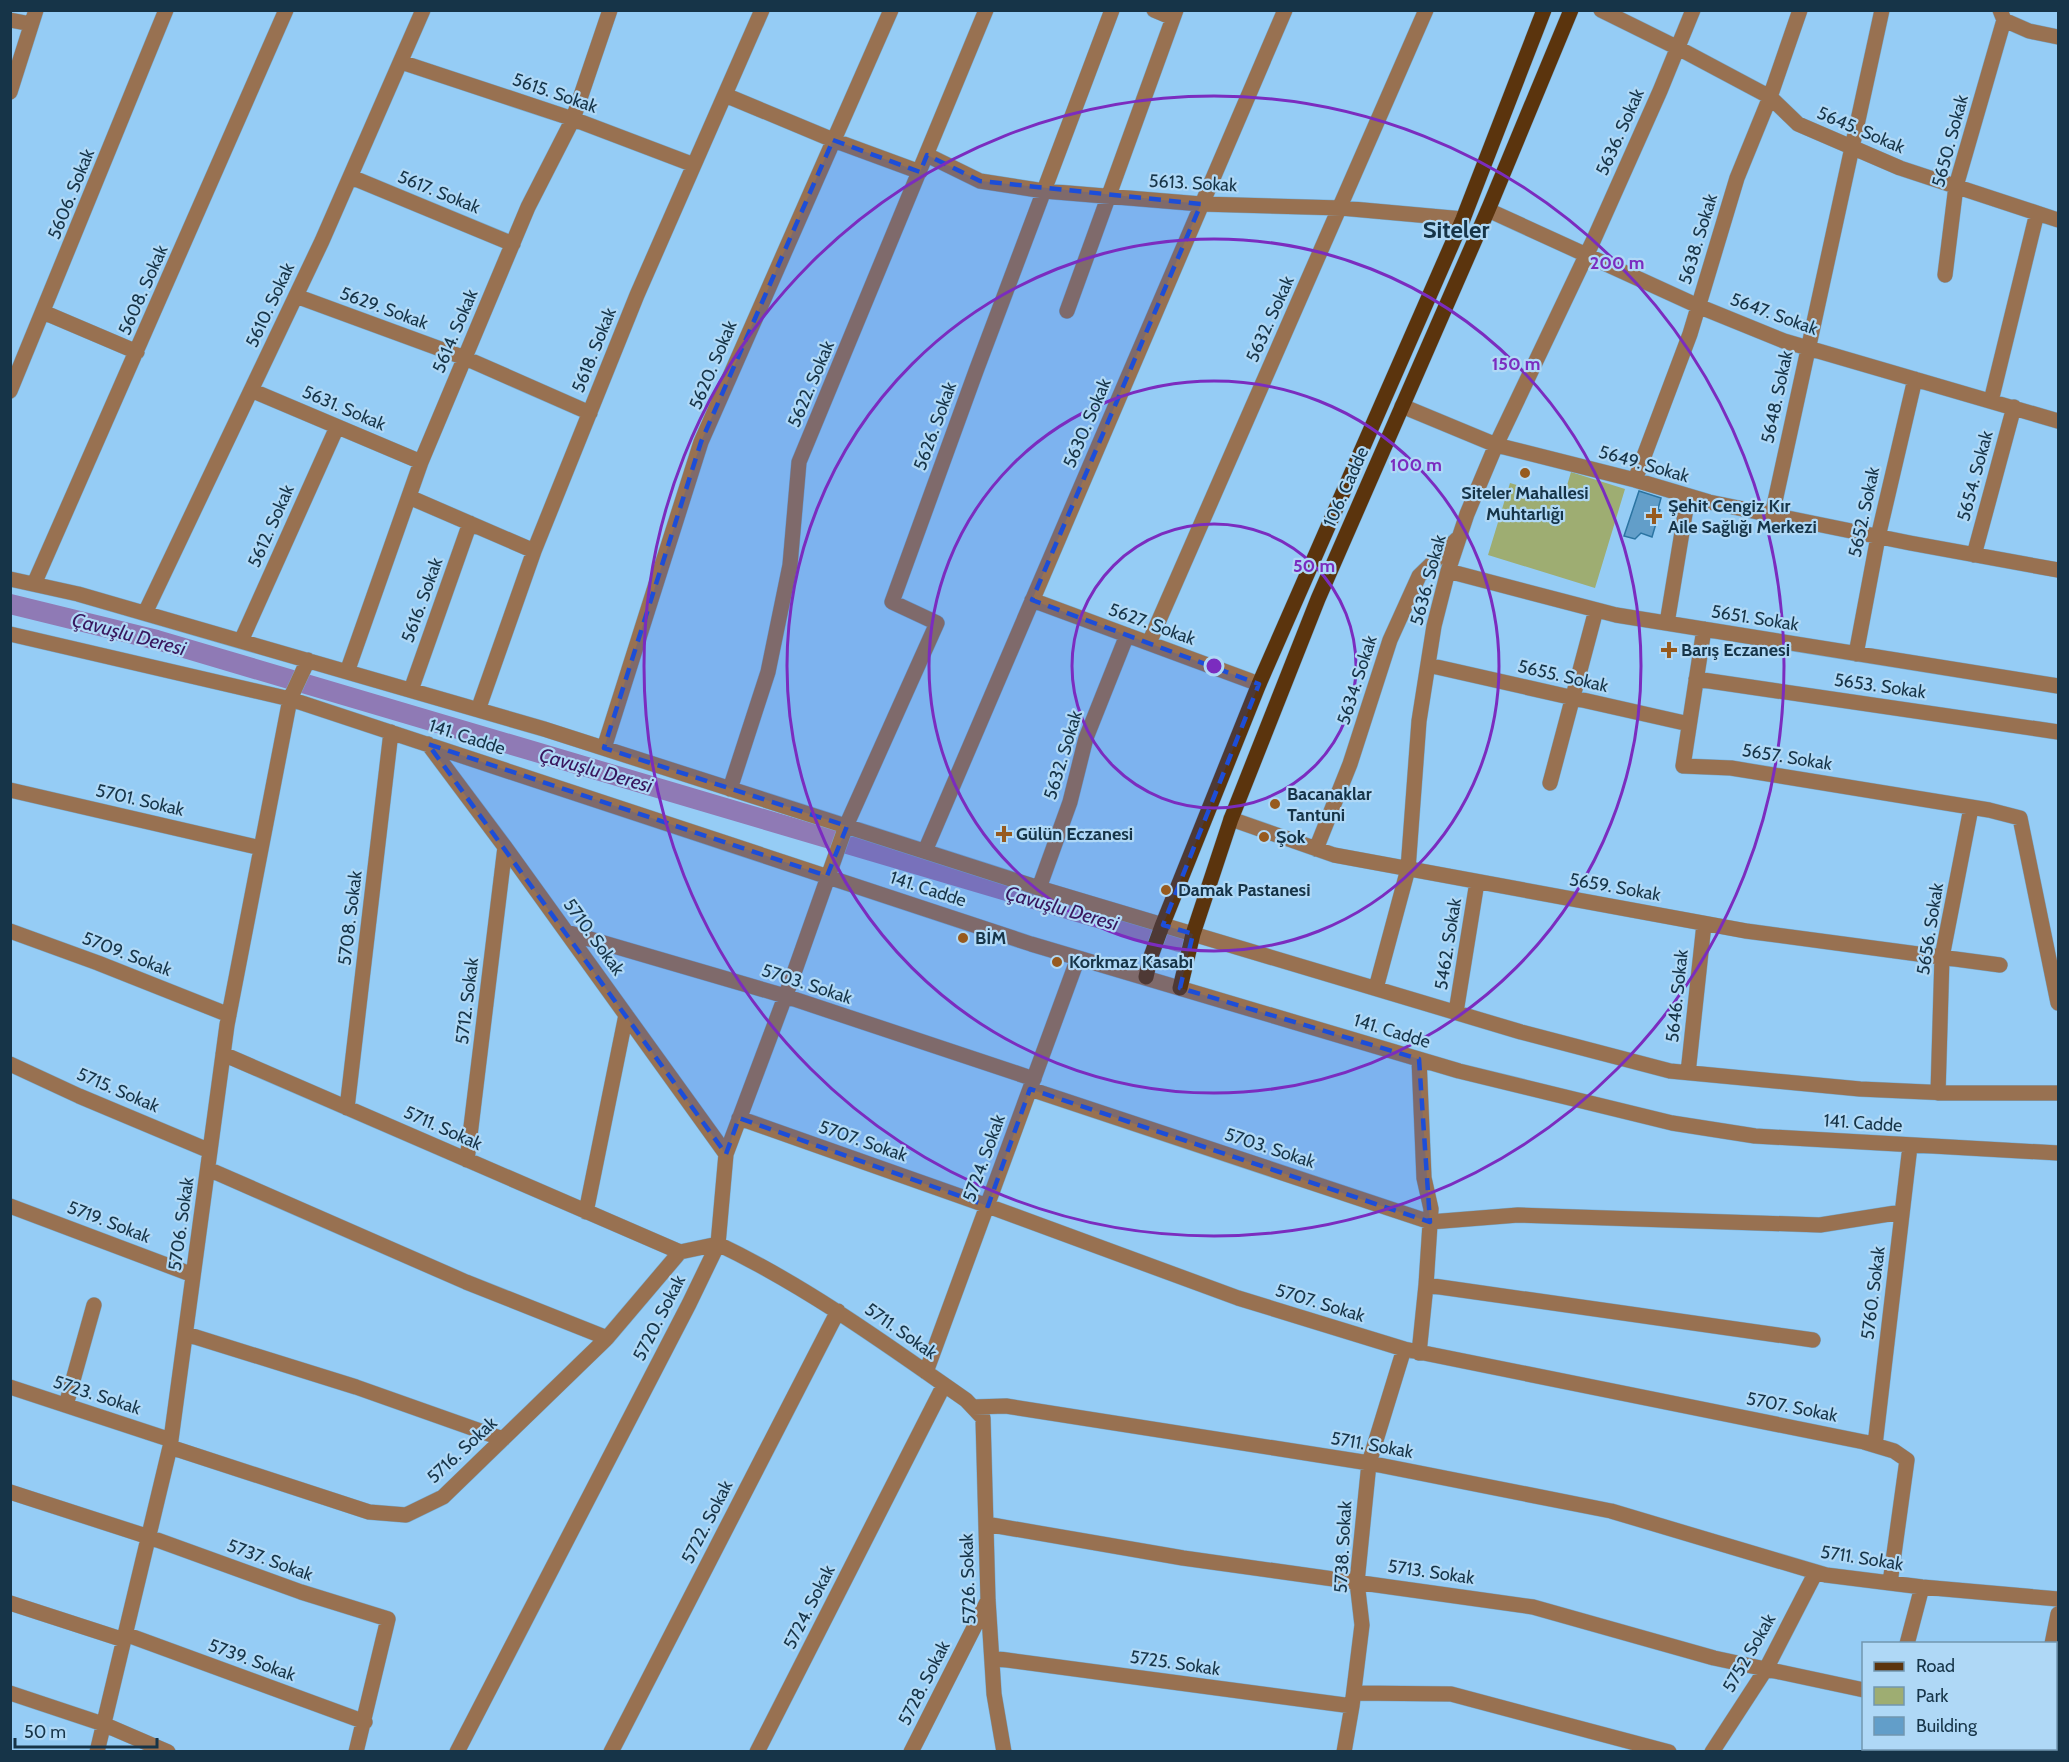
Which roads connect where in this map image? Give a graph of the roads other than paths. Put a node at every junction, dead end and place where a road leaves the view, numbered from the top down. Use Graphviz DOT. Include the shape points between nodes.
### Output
graph roads {
  1 [pos="166,10"];
  2 [pos="286,10"];
  3 [pos="423,10"];
  4 [pos="762,10"];
  5 [pos="891,10"];
  6 [pos="986,10"];
  7 [pos="1112,10"];
  8 [pos="1154,10"];
  9 [pos="1285,10"];
  10 [pos="1426,10"];
  11 [pos="1544,10"];
  12 [pos="1571,10"];
  13 [pos="1601,10"];
  14 [pos="1693,10"];
  15 [pos="1800,10"];
  16 [pos="1882,10"];
  17 [pos="609,11"];
  18 [pos="1175,14"];
  19 [pos="2002,15"];
  20 [pos="34,17"];
  21 [pos="10,20"];
  22 [pos="2058,37"];
  23 [pos="1678,48"];
  24 [pos="401,62"];
  25 [pos="10,92"];
  26 [pos="725,95"];
  27 [pos="1770,97"];
  28 [pos="573,119"];
  29 [pos="833,141"];
  30 [pos="1852,147"];
  31 [pos="927,155"];
  32 [pos="694,165"];
  33 [pos="920,172"];
  34 [pos="351,177"];
  35 [pos="1956,186"];
  36 [pos="1044,191"];
  37 [pos="1108,197"];
  38 [pos="1201,204"];
  39 [pos="1341,208"];
  40 [pos="1488,210"];
  41 [pos="2037,213"];
  42 [pos="1463,219"];
  43 [pos="2058,219"];
  44 [pos="513,244"];
  45 [pos="1586,255"];
  46 [pos="1945,275"];
  47 [pos="296,296"];
  48 [pos="1698,306"];
  49 [pos="1067,311"];
  50 [pos="43,312"];
  51 [pos="1807,348"];
  52 [pos="137,352"];
  53 [pos="465,358"];
  54 [pos="1915,379"];
  55 [pos="251,390"];
  56 [pos="10,391"];
  57 [pos="1991,401"];
  58 [pos="1402,406"];
  59 [pos="2014,407"];
  60 [pos="590,413"];
  61 [pos="2058,421"];
  62 [pos="337,427"];
  63 [pos="1496,445"];
  64 [pos="422,462"];
  65 [pos="1635,480"];
  66 [pos="1688,496"];
  67 [pos="409,497"];
  68 [pos="1772,515"];
  69 [pos="470,524"];
  70 [pos="1459,537"];
  71 [pos="1878,537"];
  72 [pos="534,551"];
  73 [pos="1974,555"];
  74 [pos="2058,570"];
  75 [pos="1448,571"];
  76 [pos="10,579"];
  77 [pos="34,584"];
  78 [pos="1032,600"];
  79 [pos="1596,609"];
  80 [pos="145,613"];
  81 [pos="1667,623"];
  82 [pos="1704,629"];
  83 [pos="10,634"];
  84 [pos="1127,635"];
  85 [pos="241,641"];
  86 [pos="1149,643"];
  87 [pos="1856,654"];
  88 [pos="308,661"];
  89 [pos="1428,665"];
  90 [pos="347,672"];
  91 [pos="1696,679"];
  92 [pos="1259,684"];
  93 [pos="2058,686"];
  94 [pos="411,690"];
  95 [pos="290,698"];
  96 [pos="1572,698"];
  97 [pos="478,710"];
  98 [pos="1689,724"];
  99 [pos="391,732"];
  100 [pos="2058,732"];
  101 [pos="428,744"];
  102 [pos="604,748"];
  103 [pos="1550,783"];
  104 [pos="730,789"];
  105 [pos="10,790"];
  106 [pos="1971,808"];
  107 [pos="1231,819"];
  108 [pos="846,827"];
  109 [pos="505,847"];
  110 [pos="261,848"];
  111 [pos="1316,849"];
  112 [pos="925,851"];
  113 [pos="1408,869"];
  114 [pos="827,875"];
  115 [pos="1478,882"];
  116 [pos="1039,888"];
  117 [pos="1704,924"];
  118 [pos="1162,925"];
  119 [pos="10,931"];
  120 [pos="566,932"];
  121 [pos="1193,934"];
  122 [pos="1942,957"];
  123 [pos="1078,958"];
  124 [pos="2000,964"];
  125 [pos="1146,977"];
  126 [pos="1180,988"];
  127 [pos="1376,988"];
  128 [pos="785,996"];
  129 [pos="2058,1003"];
  130 [pos="1456,1012"];
  131 [pos="626,1015"];
  132 [pos="229,1016"];
  133 [pos="223,1054"];
  134 [pos="1419,1059"];
  135 [pos="10,1064"];
  136 [pos="1688,1073"];
  137 [pos="1032,1084"];
  138 [pos="1938,1092"];
  139 [pos="2058,1093"];
  140 [pos="346,1107"];
  141 [pos="739,1118"];
  142 [pos="1910,1146"];
  143 [pos="210,1150"];
  144 [pos="2058,1153"];
  145 [pos="726,1154"];
  146 [pos="467,1160"];
  147 [pos="208,1169"];
  148 [pos="10,1206"];
  149 [pos="988,1206"];
  150 [pos="586,1212"];
  151 [pos="1902,1212"];
  152 [pos="1430,1222"];
  153 [pos="718,1244"];
  154 [pos="680,1252"];
  155 [pos="194,1275"];
  156 [pos="1426,1286"];
  157 [pos="94,1305"];
  158 [pos="838,1311"];
  159 [pos="186,1334"];
  160 [pos="607,1338"];
  161 [pos="1813,1340"];
  162 [pos="1404,1349"];
  163 [pos="1419,1353"];
  164 [pos="926,1372"];
  165 [pos="944,1385"];
  166 [pos="10,1387"];
  167 [pos="66,1405"];
  168 [pos="973,1407"];
  169 [pos="503,1439"];
  170 [pos="171,1444"];
  171 [pos="1875,1445"];
  172 [pos="1369,1463"];
  173 [pos="10,1492"];
  174 [pos="986,1524"];
  175 [pos="149,1537"];
  176 [pos="1816,1572"];
  177 [pos="1358,1582"];
  178 [pos="1890,1583"];
  179 [pos="1922,1587"];
  180 [pos="2058,1599"];
  181 [pos="988,1600"];
  182 [pos="10,1603"];
  183 [pos="2058,1614"];
  184 [pos="124,1637"];
  185 [pos="1908,1642"];
  186 [pos="2052,1642"];
  187 [pos="992,1658"];
  188 [pos="1766,1669"];
  189 [pos="1862,1690"];
  190 [pos="10,1693"];
  191 [pos="1353,1700"];
  192 [pos="364,1722"];
  193 [pos="103,1724"];
  194 [pos="361,1750"];
  195 [pos="97,1752"];
  196 [pos="168,1752"];
  197 [pos="457,1752"];
  198 [pos="611,1752"];
  199 [pos="757,1752"];
  200 [pos="911,1752"];
  201 [pos="1004,1752"];
  202 [pos="1344,1752"];
  203 [pos="1669,1752"];
  204 [pos="1712,1752"];
  1 -- 50 [label="street, 5606. Sokak"];
  2 -- 52 [label="street, 5608. Sokak"];
  3 -- 24 [label="street, 5610. Sokak"];
  4 -- 26 [label="street, 5618. Sokak"];
  5 -- 29 [label="street, 5620. Sokak"];
  6 -- 31 [label="street, 5622. Sokak"];
  7 -- 36 [label="street, 5626. Sokak"];
  8 -- 18 [label="street"];
  9 -- 38 [label="street, 5630. Sokak"];
  10 -- 39 [label="street, 5632. Sokak"];
  11 -- 42 [label="main road, 106. Cadde"];
  12 -- 40 [label="main road, 106. Cadde"];
  13 -- 23 [label="street, 5645. Sokak"];
  14 -- 23 [label="street, 5636. Sokak"];
  15 -- 27 [label="street, 5638. Sokak"];
  16 -- 30 [label="street, 5648. Sokak"];
  17 -- 28 [label="street, 5614. Sokak"];
  18 -- 37 [label="street"];
  19 -- 22 [label="street" via="2029,31"];
  19 -- 35 [label="street, 5650. Sokak"];
  20 -- 21 [label="street"];
  20 -- 25 [label="street"];
  23 -- 27 [label="street, 5645. Sokak"];
  23 -- 45 [label="street, 5636. Sokak"];
  24 -- 28 [label="street, 5615. Sokak"];
  24 -- 34 [label="street, 5610. Sokak"];
  26 -- 29 [label="street"];
  26 -- 32 [label="street, 5618. Sokak"];
  27 -- 30 [label="street, 5645. Sokak" via="1798,124"];
  27 -- 48 [label="street, 5638. Sokak" via="1737,178"];
  28 -- 32 [label="street, 5615. Sokak"];
  28 -- 44 [label="street, 5614. Sokak"];
  29 -- 33 [label="street"];
  29 -- 102 [label="street, 5620. Sokak" via="702,442"];
  30 -- 35 [label="street, 5645. Sokak"];
  30 -- 51 [label="street, 5648. Sokak"];
  31 -- 33 [label="street, 5622. Sokak"];
  31 -- 36 [label="street, 5613. Sokak" via="980,181"];
  32 -- 60 [label="street, 5618. Sokak"];
  33 -- 104 [label="street, 5622. Sokak" via="799,462 789,565 768,672"];
  34 -- 44 [label="street, 5617. Sokak"];
  34 -- 47 [label="street, 5610. Sokak"];
  35 -- 41 [label="street, 5645. Sokak"];
  35 -- 46 [label="street, 5650. Sokak"];
  36 -- 37 [label="street, 5613. Sokak"];
  36 -- 108 [label="street, 5626. Sokak" via="892,602 937,623"];
  37 -- 38 [label="street, 5613. Sokak"];
  37 -- 49 [label="street"];
  38 -- 39 [label="street, 5613. Sokak"];
  38 -- 78 [label="street, 5630. Sokak"];
  39 -- 42 [label="street, 5613. Sokak"];
  39 -- 86 [label="street, 5632. Sokak"];
  40 -- 45 [label="street, 5647. Sokak"];
  40 -- 58 [label="main road, 106. Cadde"];
  41 -- 43 [label="street, 5645. Sokak"];
  41 -- 57 [label="street"];
  42 -- 92 [label="main road, 106. Cadde"];
  44 -- 53 [label="street, 5614. Sokak"];
  45 -- 48 [label="street, 5647. Sokak"];
  45 -- 63 [label="street, 5636. Sokak"];
  47 -- 53 [label="street, 5629. Sokak"];
  47 -- 55 [label="street, 5610. Sokak"];
  48 -- 51 [label="street, 5647. Sokak"];
  48 -- 65 [label="street, 5638. Sokak"];
  50 -- 52 [label="street"];
  50 -- 56 [label="street, 5606. Sokak"];
  51 -- 54 [label="street, 5647. Sokak"];
  51 -- 68 [label="street, 5648. Sokak"];
  52 -- 77 [label="street, 5608. Sokak"];
  53 -- 60 [label="street, 5629. Sokak"];
  53 -- 64 [label="street, 5614. Sokak"];
  54 -- 57 [label="street, 5647. Sokak"];
  54 -- 71 [label="street, 5652. Sokak"];
  55 -- 62 [label="street, 5631. Sokak"];
  55 -- 80 [label="street, 5610. Sokak"];
  57 -- 59 [label="street, 5647. Sokak"];
  58 -- 63 [label="street, 5649. Sokak"];
  58 -- 107 [label="main road, 106. Cadde" via="1318,599"];
  59 -- 61 [label="street, 5647. Sokak"];
  59 -- 73 [label="street, 5654. Sokak"];
  60 -- 72 [label="street, 5618. Sokak"];
  62 -- 64 [label="street, 5631. Sokak"];
  62 -- 85 [label="street, 5612. Sokak"];
  63 -- 65 [label="street, 5649. Sokak"];
  63 -- 70 [label="street, 5636. Sokak"];
  64 -- 67 [label="street, 5614. Sokak"];
  65 -- 66 [label="street, 5649. Sokak"];
  66 -- 68 [label="street, 5649. Sokak"];
  66 -- 81 [label="street"];
  67 -- 69 [label="street"];
  67 -- 90 [label="street, 5614. Sokak"];
  68 -- 71 [label="street, 5649. Sokak"];
  69 -- 72 [label="street"];
  69 -- 94 [label="street, 5616. Sokak"];
  70 -- 75 [label="street, 5636. Sokak"];
  70 -- 111 [label="street, 5634. Sokak" via="1419,576 1390,640 1350,764"];
  71 -- 73 [label="street, 5649. Sokak"];
  71 -- 87 [label="street, 5652. Sokak"];
  72 -- 97 [label="street, 5618. Sokak"];
  73 -- 74 [label="street, 5649. Sokak"];
  75 -- 79 [label="street, 5651. Sokak"];
  75 -- 89 [label="street, 5636. Sokak"];
  76 -- 77 [label="street, 141. Cadde"];
  77 -- 80 [label="street, 141. Cadde"];
  78 -- 84 [label="street, 5627. Sokak"];
  78 -- 112 [label="street, 5630. Sokak"];
  79 -- 81 [label="street, 5651. Sokak"];
  79 -- 96 [label="street"];
  80 -- 85 [label="street, 141. Cadde"];
  81 -- 82 [label="street, 5651. Sokak"];
  82 -- 87 [label="street, 5651. Sokak"];
  82 -- 91 [label="street, 5657. Sokak"];
  83 -- 95 [label="street, 141. Cadde"];
  84 -- 86 [label="street, 5627. Sokak"];
  84 -- 116 [label="street, 5632. Sokak" via="1086,738 1070,802"];
  85 -- 88 [label="street, 141. Cadde"];
  86 -- 92 [label="street, 5627. Sokak"];
  87 -- 93 [label="street, 5651. Sokak"];
  88 -- 90 [label="street, 141. Cadde"];
  88 -- 95 [label="street, 5706. Sokak"];
  89 -- 96 [label="street, 5655. Sokak"];
  89 -- 113 [label="street, 5636. Sokak" via="1419,721"];
  90 -- 94 [label="street, 141. Cadde"];
  91 -- 98 [label="street, 5657. Sokak"];
  91 -- 100 [label="street, 5653. Sokak"];
  92 -- 118 [label="main road, 106. Cadde"];
  94 -- 97 [label="street, 141. Cadde"];
  95 -- 99 [label="street, 141. Cadde"];
  95 -- 110 [label="street, 5706. Sokak"];
  96 -- 98 [label="street, 5655. Sokak"];
  96 -- 103 [label="street"];
  97 -- 102 [label="street, 141. Cadde"];
  98 -- 106 [label="street, 5657. Sokak" via="1683,766 1731,768"];
  99 -- 101 [label="street, 141. Cadde"];
  99 -- 140 [label="street, 5708. Sokak"];
  101 -- 109 [label="street, 5710. Sokak"];
  101 -- 114 [label="street, 141. Cadde"];
  102 -- 104 [label="street, 141. Cadde"];
  104 -- 108 [label="street, 141. Cadde"];
  105 -- 110 [label="street, 5701. Sokak"];
  106 -- 122 [label="street, 5656. Sokak"];
  106 -- 129 [label="street, 5657. Sokak" via="2020,818"];
  107 -- 111 [label="street, 5659. Sokak"];
  107 -- 121 [label="main road, 106. Cadde"];
  108 -- 112 [label="street, 141. Cadde"];
  108 -- 114 [label="street, 5720. Sokak"];
  109 -- 120 [label="street, 5710. Sokak"];
  109 -- 146 [label="street, 5712. Sokak"];
  110 -- 132 [label="street, 5706. Sokak"];
  111 -- 113 [label="street, 5659. Sokak"];
  112 -- 116 [label="street, 141. Cadde"];
  113 -- 115 [label="street, 5659. Sokak"];
  113 -- 127 [label="street, 5636. Sokak"];
  114 -- 123 [label="street, 141. Cadde"];
  114 -- 128 [label="street, 5720. Sokak"];
  115 -- 117 [label="street, 5659. Sokak"];
  115 -- 130 [label="street, 5462. Sokak"];
  116 -- 118 [label="street, 141. Cadde"];
  117 -- 122 [label="street, 5659. Sokak"];
  117 -- 136 [label="street, 5646. Sokak"];
  118 -- 121 [label="street, 141. Cadde"];
  118 -- 125 [label="main road, 106. Cadde"];
  119 -- 132 [label="street, 5709. Sokak"];
  120 -- 128 [label="street, 5703. Sokak"];
  120 -- 131 [label="street, 5710. Sokak"];
  121 -- 126 [label="main road, 106. Cadde"];
  121 -- 127 [label="street, 141. Cadde"];
  122 -- 124 [label="street, 5659. Sokak"];
  122 -- 138 [label="street, 5656. Sokak"];
  123 -- 125 [label="street, 141. Cadde"];
  123 -- 137 [label="street, 5724. Sokak"];
  125 -- 126 [label="street, 141. Cadde"];
  126 -- 134 [label="street, 141. Cadde"];
  127 -- 130 [label="street, 141. Cadde"];
  128 -- 137 [label="street, 5703. Sokak"];
  128 -- 141 [label="street, 5720. Sokak"];
  130 -- 136 [label="street, 141. Cadde"];
  131 -- 145 [label="street, 5710. Sokak"];
  131 -- 150 [label="street"];
  132 -- 133 [label="street, 5706. Sokak"];
  133 -- 140 [label="street, 5711. Sokak"];
  133 -- 143 [label="street, 5706. Sokak"];
  134 -- 142 [label="street, 141. Cadde" via="1672,1123 1755,1136"];
  134 -- 152 [label="street"];
  135 -- 143 [label="street, 5715. Sokak"];
  136 -- 138 [label="street, 141. Cadde"];
  137 -- 149 [label="street, 5724. Sokak"];
  137 -- 152 [label="street, 5703. Sokak"];
  138 -- 139 [label="street, 141. Cadde"];
  140 -- 146 [label="street, 5711. Sokak"];
  141 -- 145 [label="street, 5720. Sokak"];
  141 -- 149 [label="street, 5707. Sokak"];
  142 -- 144 [label="street, 141. Cadde"];
  142 -- 151 [label="street, 5760. Sokak"];
  143 -- 147 [label="street, 5706. Sokak"];
  145 -- 153 [label="street, 5720. Sokak"];
  146 -- 150 [label="street, 5711. Sokak"];
  147 -- 155 [label="street, 5706. Sokak"];
  147 -- 160 [label="street" via="466,1282"];
  148 -- 155 [label="street, 5719. Sokak"];
  149 -- 162 [label="street, 5707. Sokak" via="1238,1298"];
  149 -- 164 [label="street, 5724. Sokak"];
  150 -- 154 [label="street, 5711. Sokak"];
  151 -- 152 [label="street" via="1820,1225 1518,1215"];
  151 -- 171 [label="street, 5760. Sokak"];
  152 -- 156 [label="street"];
  153 -- 154 [label="street"];
  153 -- 158 [label="street, 5711. Sokak"];
  153 -- 197 [label="street, 5720. Sokak"];
  154 -- 160 [label="street, 5716. Sokak"];
  155 -- 159 [label="street, 5706. Sokak"];
  156 -- 161 [label="street"];
  156 -- 163 [label="street"];
  157 -- 167 [label="street"];
  158 -- 164 [label="street, 5711. Sokak"];
  158 -- 198 [label="street, 5722. Sokak"];
  159 -- 169 [label="street"];
  159 -- 170 [label="street, 5706. Sokak"];
  160 -- 169 [label="street, 5716. Sokak"];
  162 -- 163 [label="street, 5707. Sokak"];
  162 -- 172 [label="street, 5738. Sokak"];
  163 -- 171 [label="street, 5707. Sokak"];
  164 -- 165 [label="street, 5711. Sokak"];
  165 -- 168 [label="street, 5711. Sokak"];
  165 -- 199 [label="street, 5724. Sokak"];
  166 -- 167 [label="street, 5723. Sokak"];
  167 -- 170 [label="street, 5723. Sokak"];
  168 -- 172 [label="street, 5711. Sokak" via="1006,1406"];
  168 -- 174 [label="street, 5726. Sokak" via="983,1418"];
  169 -- 170 [label="street, 5716. Sokak" via="443,1497 406,1515 369,1512"];
  170 -- 175 [label="street, 5706. Sokak"];
  171 -- 178 [label="street, 5707. Sokak" via="1907,1460"];
  172 -- 176 [label="street, 5711. Sokak" via="1611,1511"];
  172 -- 177 [label="street, 5738. Sokak"];
  173 -- 175 [label="street, 5737. Sokak"];
  174 -- 177 [label="street, 5713. Sokak" via="1183,1558"];
  174 -- 181 [label="street, 5726. Sokak"];
  175 -- 184 [label="street, 5706. Sokak"];
  175 -- 192 [label="street, 5737. Sokak" via="388,1619"];
  176 -- 178 [label="street, 5711. Sokak"];
  176 -- 188 [label="street, 5752 Sokak"];
  177 -- 188 [label="street, 5713. Sokak" via="1533,1606"];
  177 -- 191 [label="street, 5738. Sokak" via="1362,1625"];
  178 -- 179 [label="street, 5711. Sokak"];
  179 -- 180 [label="street, 5711. Sokak"];
  179 -- 185 [label="street"];
  181 -- 187 [label="street, 5726. Sokak"];
  181 -- 200 [label="street, 5728. Sokak"];
  182 -- 184 [label="street, 5739. Sokak"];
  183 -- 186 [label="street"];
  184 -- 192 [label="street, 5739. Sokak"];
  184 -- 193 [label="street, 5706. Sokak"];
  187 -- 191 [label="street, 5725. Sokak"];
  187 -- 201 [label="street, 5726. Sokak"];
  188 -- 189 [label="street, 5713. Sokak"];
  188 -- 204 [label="street, 5752 Sokak"];
  190 -- 193 [label="street"];
  191 -- 202 [label="street, 5738. Sokak"];
  191 -- 203 [label="street, 5725. Sokak" via="1451,1694"];
  192 -- 194 [label="street, 5737. Sokak"];
  193 -- 195 [label="street, 5706. Sokak"];
  193 -- 196 [label="street"];
}
